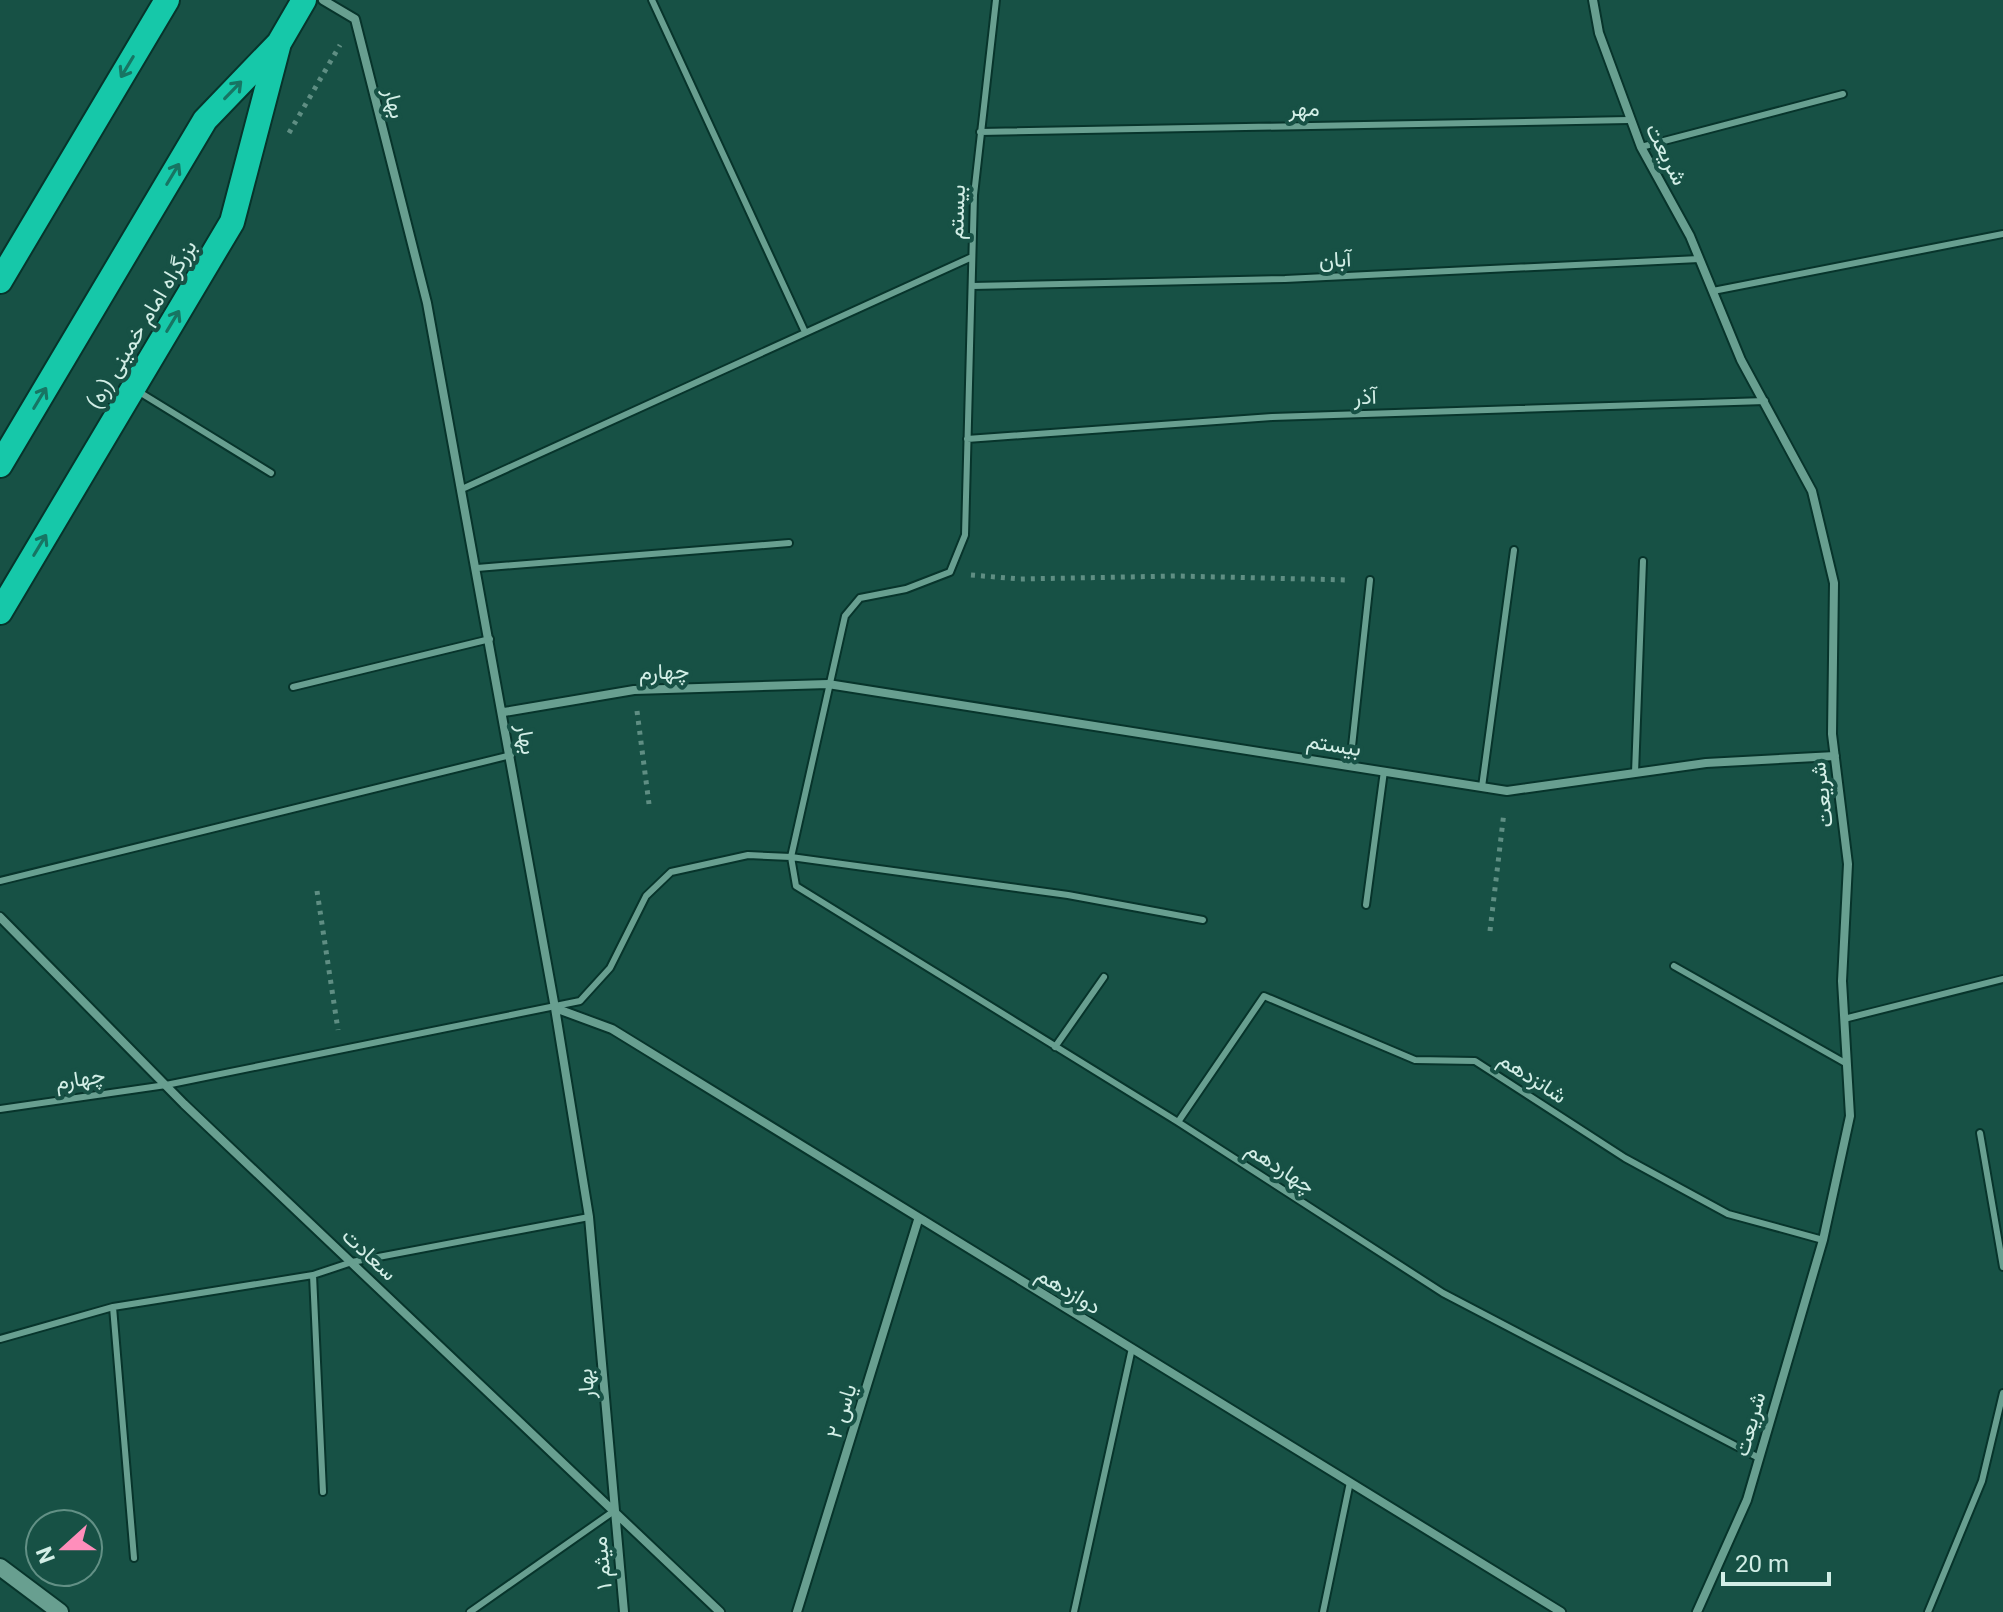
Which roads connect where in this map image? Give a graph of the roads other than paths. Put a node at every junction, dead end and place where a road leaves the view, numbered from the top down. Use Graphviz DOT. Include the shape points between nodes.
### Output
graph roads {
  1 [pos="167,0"];
  2 [pos="304,0"];
  3 [pos="323,0"];
  4 [pos="652,0"];
  5 [pos="996,0"];
  6 [pos="1593,0"];
  7 [pos="279,43"];
  8 [pos="1843,94"];
  9 [pos="1629,120"];
  10 [pos="980,132"];
  11 [pos="1641,147"];
  12 [pos="2003,234"];
  13 [pos="972,257"];
  14 [pos="1699,259"];
  15 [pos="0,281"];
  16 [pos="972,286"];
  17 [pos="1713,291"];
  18 [pos="805,332"];
  19 [pos="133,388"];
  20 [pos="1765,401"];
  21 [pos="967,439"];
  22 [pos="0,465"];
  23 [pos="271,473"];
  24 [pos="462,489"];
  25 [pos="789,543"];
  26 [pos="1514,550"];
  27 [pos="1643,561"];
  28 [pos="477,568"];
  29 [pos="1370,580"];
  30 [pos="0,612"];
  31 [pos="490,639"];
  32 [pos="828,684"];
  33 [pos="293,687"];
  34 [pos="504,712"];
  35 [pos="511,755"];
  36 [pos="1835,756"];
  37 [pos="1350,765"];
  38 [pos="1384,771"];
  39 [pos="1635,773"];
  40 [pos="1482,787"];
  41 [pos="791,857"];
  42 [pos="0,881"];
  43 [pos="1366,905"];
  44 [pos="0,917"];
  45 [pos="1203,920"];
  46 [pos="1674,966"];
  47 [pos="1104,977"];
  48 [pos="2003,979"];
  49 [pos="555,1008"];
  50 [pos="1844,1019"];
  51 [pos="1055,1047"];
  52 [pos="1847,1064"];
  53 [pos="166,1085"];
  54 [pos="0,1109"];
  55 [pos="1178,1122"];
  56 [pos="1980,1133"];
  57 [pos="589,1217"];
  58 [pos="918,1220"];
  59 [pos="1823,1240"];
  60 [pos="352,1262"];
  61 [pos="2003,1267"];
  62 [pos="313,1275"];
  63 [pos="113,1307"];
  64 [pos="0,1339"];
  65 [pos="1132,1348"];
  66 [pos="2003,1393"];
  67 [pos="1759,1458"];
  68 [pos="1350,1482"];
  69 [pos="323,1492"];
  70 [pos="614,1511"];
  71 [pos="134,1558"];
  72 [pos="0,1567"];
  73 [pos="60,1612"];
  74 [pos="470,1612"];
  75 [pos="624,1612"];
  76 [pos="720,1612"];
  77 [pos="797,1612"];
  78 [pos="1074,1612"];
  79 [pos="1323,1612"];
  80 [pos="1561,1612"];
  81 [pos="1697,1612"];
  82 [pos="1928,1612"];
  1 -- 15 [label="highway, one-way"];
  2 -- 7 [label="highway, بزرگراه امام خمینی (ره)"];
  3 -- 24 [label="street, بهار" via="355,19 427,303"];
  4 -- 18 [label="lane"];
  5 -- 10 [label="lane, بیستم"];
  6 -- 9 [label="street, شریعت"];
  19 -- 7 [label="highway, بزرگراه امام خمینی (ره), one-way" via="235,213"];
  22 -- 7 [label="highway, بزرگراه امام خمینی (ره), one-way" via="211,113"];
  8 -- 11 [label="lane"];
  9 -- 10 [label="lane, مهر"];
  9 -- 11 [label="street, شریعت"];
  10 -- 13 [label="lane, بیستم"];
  11 -- 14 [label="street, شریعت"];
  12 -- 17 [label="lane"];
  13 -- 16 [label="lane, بیستم"];
  13 -- 18 [label="lane"];
  14 -- 16 [label="lane, آبان" via="1285,279"];
  14 -- 17 [label="street, شریعت"];
  16 -- 21 [label="lane, بیستم"];
  17 -- 20 [label="street, شریعت" via="1741,360"];
  18 -- 24 [label="lane"];
  19 -- 23 [label="lane"];
  30 -- 19 [label="highway, بزرگراه امام خمینی (ره), one-way"];
  20 -- 21 [label="lane, آذر" via="1272,417"];
  20 -- 36 [label="street, شریعت" via="1812,491 1834,583"];
  21 -- 32 [label="lane, بیستم" via="965,535 950,572 906,589 860,598 845,616"];
  24 -- 28 [label="street, بهار"];
  25 -- 28 [label="lane"];
  26 -- 40 [label="lane"];
  27 -- 39 [label="lane"];
  28 -- 31 [label="street, بهار"];
  29 -- 37 [label="lane"];
  31 -- 33 [label="lane"];
  31 -- 34 [label="street, بهار"];
  32 -- 34 [label="street, چهارم" via="634,690"];
  32 -- 37 [label="street, بیستم"];
  32 -- 41 [label="lane"];
  34 -- 35 [label="street, بهار"];
  35 -- 42 [label="lane"];
  35 -- 49 [label="street, بهار"];
  36 -- 39 [label="street, بیستم"];
  36 -- 50 [label="street, شریعت" via="1848,864"];
  37 -- 38 [label="street, بیستم"];
  38 -- 40 [label="street, بیستم"];
  38 -- 43 [label="lane"];
  39 -- 40 [label="street, بیستم" via="1507,791"];
  41 -- 45 [label="lane, چهارم" via="1068,895"];
  41 -- 49 [label="lane, چهارم" via="748,855 671,872 646,896 610,968 580,1001"];
  41 -- 51 [label="lane, چهاردهم" via="796,886"];
  44 -- 53 [label="street, سعادت"];
  46 -- 52 [label="lane"];
  47 -- 51 [label="lane"];
  48 -- 50 [label="lane"];
  49 -- 53 [label="lane, چهارم"];
  49 -- 57 [label="street, بهار"];
  49 -- 58 [label="street, دوازدهم" via="612,1029"];
  50 -- 52 [label="street, شریعت"];
  51 -- 55 [label="lane, چهاردهم"];
  52 -- 59 [label="street, شریعت" via="1850,1116"];
  53 -- 54 [label="lane, چهارم"];
  53 -- 60 [label="street, سعادت"];
  55 -- 59 [label="lane, شانزدهم" via="1264,996 1415,1060 1475,1061 1625,1158 1728,1214"];
  55 -- 67 [label="lane, چهاردهم" via="1443,1293"];
  56 -- 61 [label="lane"];
  57 -- 60 [label="lane"];
  57 -- 70 [label="street, بهار"];
  58 -- 65 [label="street, دوازدهم"];
  58 -- 77 [label="street, یاس ۲"];
  59 -- 67 [label="street, شریعت"];
  60 -- 62 [label="lane"];
  60 -- 70 [label="street, سعادت"];
  62 -- 63 [label="lane"];
  62 -- 69 [label="lane"];
  63 -- 64 [label="lane"];
  63 -- 71 [label="lane"];
  65 -- 68 [label="street, دوازدهم"];
  65 -- 78 [label="lane"];
  66 -- 82 [label="lane" via="1982,1481"];
  67 -- 81 [label="street, شریعت" via="1747,1500"];
  68 -- 79 [label="lane"];
  68 -- 80 [label="street, دوازدهم"];
  70 -- 74 [label="lane"];
  70 -- 75 [label="street, میثم ۱"];
  70 -- 76 [label="street, سعادت"];
  72 -- 73 [label="street"];
}
